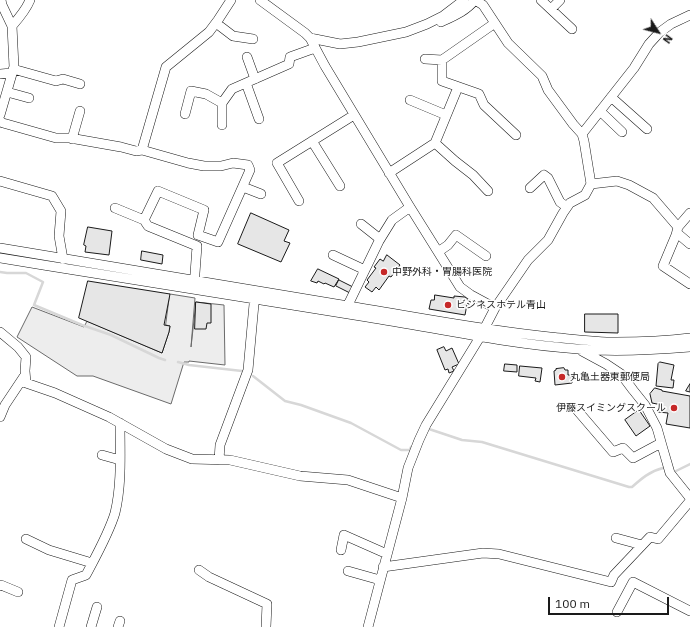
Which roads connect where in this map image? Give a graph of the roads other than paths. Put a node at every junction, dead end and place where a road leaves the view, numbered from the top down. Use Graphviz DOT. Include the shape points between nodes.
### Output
graph roads {
  1 [pos="1,0"];
  2 [pos="30,0"];
  3 [pos="231,0"];
  4 [pos="260,0"];
  5 [pos="464,0"];
  6 [pos="475,0"];
  7 [pos="541,0"];
  8 [pos="560,0"];
  9 [pos="486,3"];
  10 [pos="552,10"];
  11 [pos="690,15"];
  12 [pos="216,23"];
  13 [pos="495,23"];
  14 [pos="427,24"];
  15 [pos="12,26"];
  16 [pos="572,29"];
  17 [pos="310,38"];
  18 [pos="253,39"];
  19 [pos="315,48"];
  20 [pos="247,56"];
  21 [pos="425,59"];
  22 [pos="442,60"];
  23 [pos="13,71"];
  24 [pos="0,74"];
  25 [pos="255,79"];
  26 [pos="246,83"];
  27 [pos="80,84"];
  28 [pos="6,92"];
  29 [pos="456,92"];
  30 [pos="611,97"];
  31 [pos="28,98"];
  32 [pos="410,100"];
  33 [pos="222,103"];
  34 [pos="80,111"];
  35 [pos="600,111"];
  36 [pos="185,114"];
  37 [pos="0,115"];
  38 [pos="354,115"];
  39 [pos="446,115"];
  40 [pos="259,119"];
  41 [pos="0,121"];
  42 [pos="222,126"];
  43 [pos="647,129"];
  44 [pos="622,132"];
  45 [pos="582,134"];
  46 [pos="516,135"];
  47 [pos="72,138"];
  48 [pos="312,141"];
  49 [pos="435,144"];
  50 [pos="142,150"];
  51 [pos="389,173"];
  52 [pos="0,181"];
  53 [pos="591,184"];
  54 [pos="340,186"];
  55 [pos="243,187"];
  56 [pos="530,188"];
  57 [pos="488,191"];
  58 [pos="261,194"];
  59 [pos="299,201"];
  60 [pos="410,207"];
  61 [pos="567,207"];
  62 [pos="115,208"];
  63 [pos="690,213"];
  64 [pos="144,220"];
  65 [pos="361,224"];
  66 [pos="678,230"];
  67 [pos="198,235"];
  68 [pos="380,239"];
  69 [pos="690,244"];
  70 [pos="197,246"];
  71 [pos="0,248"];
  72 [pos="438,252"];
  73 [pos="333,254"];
  74 [pos="486,256"];
  75 [pos="0,258"];
  76 [pos="63,259"];
  77 [pos="365,270"];
  78 [pos="690,284"];
  79 [pos="194,285"];
  80 [pos="255,295"];
  81 [pos="495,308"];
  82 [pos="346,310"];
  83 [pos="0,332"];
  84 [pos="482,333"];
  85 [pos="690,338"];
  86 [pos="579,339"];
  87 [pos="690,347"];
  88 [pos="579,349"];
  89 [pos="25,375"];
  90 [pos="576,410"];
  91 [pos="0,417"];
  92 [pos="120,423"];
  93 [pos="661,443"];
  94 [pos="102,455"];
  95 [pos="120,460"];
  96 [pos="219,460"];
  97 [pos="402,498"];
  98 [pos="690,500"];
  99 [pos="616,538"];
  100 [pos="26,539"];
  101 [pos="642,545"];
  102 [pos="341,550"];
  103 [pos="387,554"];
  104 [pos="92,563"];
  105 [pos="383,567"];
  106 [pos="199,570"];
  107 [pos="353,575"];
  108 [pos="380,580"];
  109 [pos="0,586"];
  110 [pos="18,592"];
  111 [pos="97,607"];
  112 [pos="689,607"];
  113 [pos="618,612"];
  114 [pos="59,627"];
  115 [pos="92,627"];
  116 [pos="266,627"];
  117 [pos="368,627"];
  1 -- 15 [label="street"];
  2 -- 15 [label="street"];
  3 -- 12 [label="street"];
  4 -- 17 [label="street"];
  5 -- 14 [label="street"];
  6 -- 9 [label="street"];
  6 -- 14 [label="street" via="470,6 440,23"];
  7 -- 10 [label="street"];
  8 -- 10 [label="street"];
  9 -- 13 [label="street"];
  10 -- 16 [label="street"];
  11 -- 30 [label="street" via="660,32"];
  12 -- 18 [label="street" via="233,36"];
  12 -- 50 [label="street" via="209,32 166,67"];
  13 -- 22 [label="street"];
  13 -- 45 [label="street" via="508,43 542,76 548,90"];
  14 -- 17 [label="street" via="406,32 358,42 340,44"];
  15 -- 23 [label="street"];
  17 -- 19 [label="street"];
  19 -- 25 [label="street" via="290,57 289,64"];
  19 -- 38 [label="street"];
  20 -- 25 [label="street"];
  21 -- 22 [label="street"];
  22 -- 46 [label="street" via="442,81 479,94 484,105"];
  23 -- 24 [label="street"];
  23 -- 27 [label="street"];
  23 -- 28 [label="street"];
  25 -- 26 [label="street"];
  26 -- 33 [label="street" via="232,89"];
  26 -- 40 [label="street"];
  28 -- 31 [label="street"];
  28 -- 37 [label="street"];
  29 -- 39 [label="street"];
  30 -- 35 [label="street"];
  30 -- 43 [label="street"];
  32 -- 39 [label="street"];
  33 -- 36 [label="street" via="206,94 191,91"];
  33 -- 42 [label="street"];
  34 -- 47 [label="street"];
  35 -- 44 [label="street"];
  35 -- 45 [label="street"];
  38 -- 48 [label="street"];
  38 -- 51 [label="street"];
  39 -- 49 [label="street"];
  41 -- 47 [label="street" via="56,138"];
  45 -- 53 [label="street"];
  47 -- 50 [label="street"];
  48 -- 54 [label="street"];
  48 -- 59 [label="street" via="277,163"];
  49 -- 51 [label="street"];
  49 -- 57 [label="street" via="473,175"];
  50 -- 55 [label="street" via="204,166 233,163 248,165 250,170"];
  51 -- 60 [label="street"];
  52 -- 76 [label="street" via="52,196 61,211 59,236"];
  53 -- 61 [label="street" via="585,195"];
  53 -- 66 [label="street" via="617,181 629,185 653,198"];
  55 -- 58 [label="street"];
  55 -- 67 [label="street" via="232,219 218,242"];
  56 -- 61 [label="street" via="544,175 560,202"];
  60 -- 68 [label="street" via="392,220"];
  60 -- 72 [label="street"];
  61 -- 81 [label="street" via="548,240 528,260"];
  62 -- 64 [label="street"];
  63 -- 66 [label="street"];
  64 -- 67 [label="street" via="158,191 204,210"];
  64 -- 70 [label="street" via="148,226"];
  65 -- 68 [label="street"];
  66 -- 69 [label="street"];
  66 -- 78 [label="street" via="663,266"];
  67 -- 70 [label="street"];
  68 -- 77 [label="street"];
  70 -- 79 [label="street"];
  71 -- 76 [label="street"];
  72 -- 74 [label="street" via="456,235"];
  72 -- 81 [label="street" via="460,287"];
  73 -- 77 [label="street"];
  75 -- 79 [label="street"];
  76 -- 79 [label="street"];
  77 -- 82 [label="street"];
  79 -- 80 [label="street"];
  80 -- 82 [label="street"];
  80 -- 96 [label="street" via="248,370 220,445"];
  81 -- 84 [label="street"];
  82 -- 84 [label="street"];
  83 -- 89 [label="street" via="26,357"];
  84 -- 86 [label="street"];
  84 -- 88 [label="street" via="523,344"];
  84 -- 97 [label="street" via="426,425 408,468"];
  85 -- 86 [label="street" via="615,342"];
  86 -- 88 [label="street"];
  87 -- 88 [label="street" via="615,351"];
  88 -- 93 [label="street" via="621,374 645,405 657,428"];
  89 -- 91 [label="street"];
  89 -- 92 [label="street" via="26,383 56,393"];
  90 -- 93 [label="street" via="610,455 623,448 633,458"];
  92 -- 95 [label="street"];
  92 -- 96 [label="street" via="166,449 192,459"];
  93 -- 98 [label="street" via="670,473"];
  94 -- 95 [label="street"];
  95 -- 104 [label="street" via="115,513"];
  96 -- 97 [label="street" via="230,460 300,476 348,480"];
  97 -- 103 [label="street"];
  98 -- 101 [label="street" via="658,539 650,537"];
  99 -- 101 [label="street"];
  100 -- 104 [label="street" via="49,550"];
  101 -- 105 [label="street" via="614,575 611,582 499,554 482,553"];
  102 -- 103 [label="street" via="344,535"];
  103 -- 105 [label="street"];
  104 -- 114 [label="street" via="86,575 72,580"];
  105 -- 108 [label="street"];
  106 -- 116 [label="street" via="267,604"];
  107 -- 108 [label="street"];
  108 -- 117 [label="street"];
  109 -- 110 [label="street"];
  111 -- 115 [label="street"];
  112 -- 113 [label="street" via="633,582"];
}
